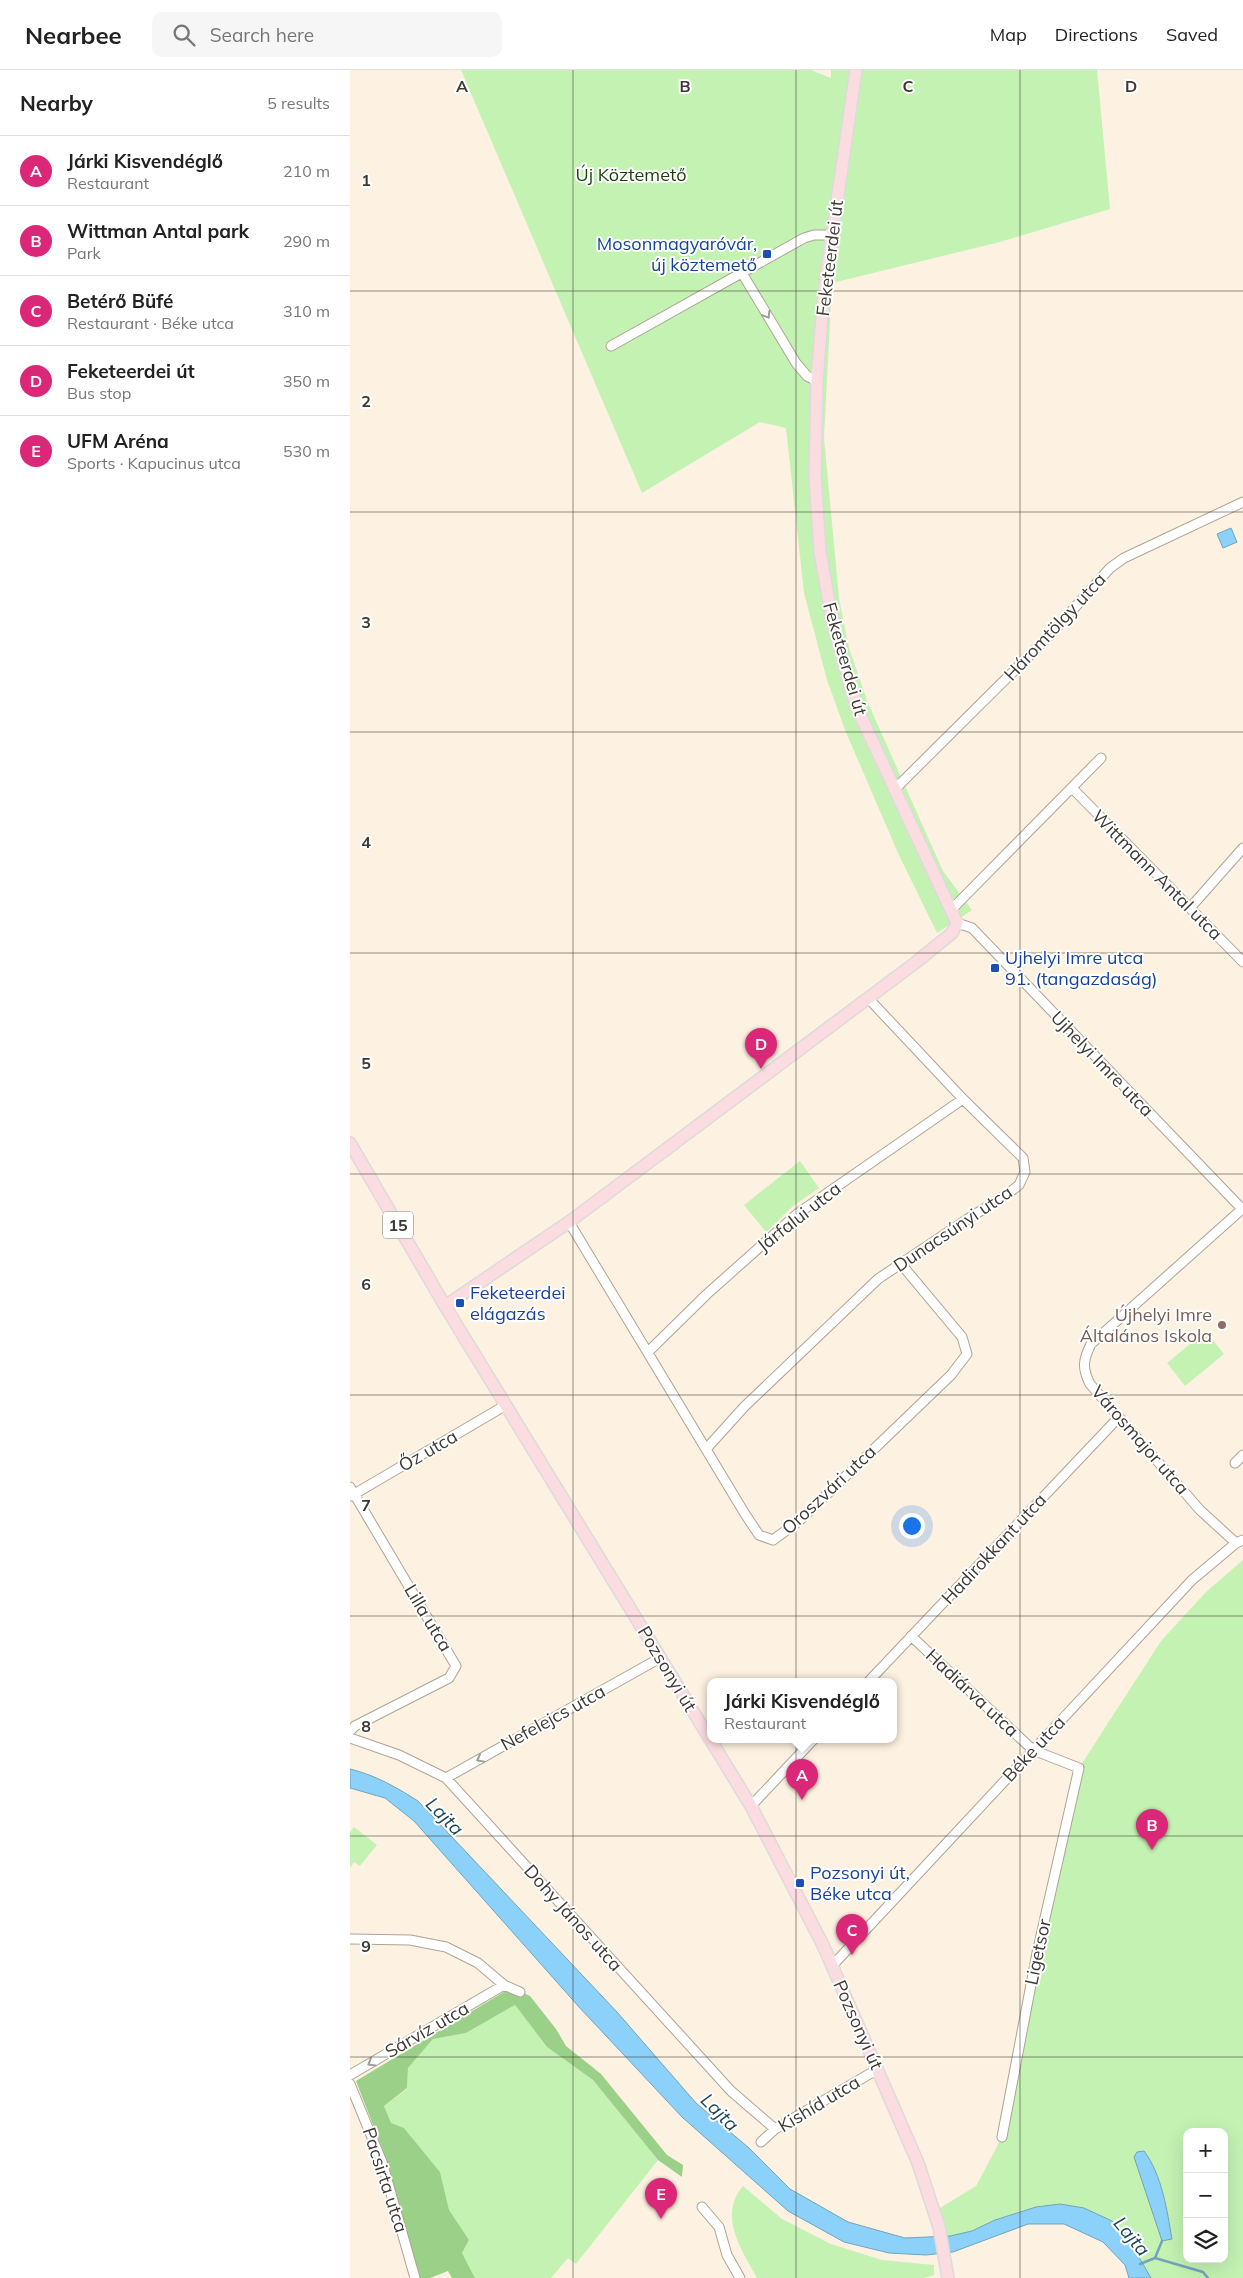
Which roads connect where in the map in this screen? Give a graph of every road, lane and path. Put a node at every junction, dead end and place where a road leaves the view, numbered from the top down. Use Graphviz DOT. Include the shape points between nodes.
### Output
graph roads {
  1 [pos="856,70"];
  2 [pos="832,235"];
  3 [pos="742,274"];
  4 [pos="611,346"];
  5 [pos="817,380"];
  6 [pos="1243,502"];
  7 [pos="1101,758"];
  8 [pos="1072,788"];
  9 [pos="894,790"];
  10 [pos="1243,848"];
  11 [pos="1190,908"];
  12 [pos="951,910"];
  13 [pos="958,923"];
  14 [pos="1243,962"];
  15 [pos="868,998"];
  16 [pos="963,1099"];
  17 [pos="350,1143"];
  18 [pos="1242,1209"];
  19 [pos="569,1222"];
  20 [pos="901,1264"];
  21 [pos="445,1306"];
  22 [pos="649,1351"];
  23 [pos="506,1405"];
  24 [pos="1119,1417"];
  25 [pos="707,1448"];
  26 [pos="1243,1455"];
  27 [pos="1235,1463"];
  28 [pos="351,1492"];
  29 [pos="1239,1542"];
  30 [pos="911,1636"];
  31 [pos="660,1658"];
  32 [pos="872,1678"];
  33 [pos="350,1731"];
  34 [pos="707,1734"];
  35 [pos="350,1738"];
  36 [pos="712,1743"];
  37 [pos="810,1743"];
  38 [pos="1033,1750"];
  39 [pos="446,1778"];
  40 [pos="751,1806"];
  41 [pos="350,1939"];
  42 [pos="832,1966"];
  43 [pos="504,1985"];
  44 [pos="520,1992"];
  45 [pos="878,2069"];
  46 [pos="350,2075"];
  47 [pos="350,2084"];
  48 [pos="775,2129"];
  49 [pos="1002,2137"];
  50 [pos="762,2142"];
  51 [pos="702,2207"];
  52 [pos="947,2273"];
  53 [pos="415,2278"];
  54 [pos="740,2278"];
  1 -- 2 [label="main road, Feketeerdei út"];
  2 -- 3 [label="street" via="809,235"];
  2 -- 5 [label="main road, Feketeerdei út"];
  3 -- 4 [label="street"];
  3 -- 5 [label="street, one-way" via="796,363 807,376"];
  5 -- 9 [label="main road, Feketeerdei út" via="815,476 825,587 846,677"];
  6 -- 9 [label="street, Háromtölgy utca" via="1124,558 1110,568 1046,640"];
  7 -- 8 [label="street"];
  8 -- 11 [label="street, Wittmann Antal utca"];
  8 -- 12 [label="street"];
  9 -- 12 [label="main road, Feketeerdei út"];
  10 -- 11 [label="street"];
  11 -- 14 [label="street, Wittmann Antal utca"];
  12 -- 13 [label="main road, Feketeerdei út"];
  13 -- 15 [label="main road" via="952,934"];
  13 -- 18 [label="street, Ujhelyi Imre utca" via="972,928"];
  15 -- 16 [label="street, Dunacsúnyi utca"];
  15 -- 19 [label="main road"];
  16 -- 20 [label="street, Dunacsúnyi utca" via="1023,1158 1025,1172 1019,1185 1006,1195"];
  16 -- 22 [label="street, Járfalui utca" via="797,1214"];
  17 -- 21 [label="main road, Pozsonyi út / 15"];
  18 -- 24 [label="street, Városmajor utca" via="1091,1344 1084,1358 1083,1371"];
  19 -- 21 [label="main road"];
  19 -- 22 [label="street, Oroszvári utca"];
  20 -- 25 [label="street, Dunacsúnyi utca" via="878,1279 826,1328 744,1407"];
  20 -- 25 [label="street, Oroszvári utca" via="962,1337 967,1354 952,1375 799,1521 773,1540 759,1534"];
  21 -- 23 [label="main road, Pozsonyi út / 15"];
  22 -- 25 [label="street, Oroszvári utca"];
  23 -- 28 [label="street, Őz utca"];
  23 -- 31 [label="main road, Pozsonyi út / 15"];
  24 -- 29 [label="street, Városmajor utca" via="1200,1510"];
  24 -- 30 [label="street, Hadirokkant utca"];
  26 -- 27 [label="street"];
  28 -- 33 [label="street, Lilla utca" via="456,1666 449,1678"];
  29 -- 38 [label="street, Béke utca" via="1192,1580"];
  30 -- 32 [label="street, Hadirokkant utca"];
  30 -- 38 [label="street, Hadiárva utca"];
  31 -- 34 [label="main road, Pozsonyi út / 15"];
  31 -- 39 [label="street, Nefelejcs utca, one-way"];
  35 -- 39 [label="street, Dohy János utca" via="399,1755"];
  36 -- 40 [label="main road, Pozsonyi út / 15"];
  37 -- 40 [label="street"];
  38 -- 42 [label="street, Béke utca"];
  38 -- 49 [label="street, Ligetsor" via="1079,1768 1036,1953"];
  39 -- 48 [label="street, Dohy János utca" via="731,2091"];
  40 -- 42 [label="main road, Pozsonyi út / 15"];
  41 -- 43 [label="street" via="410,1940 446,1947 478,1963"];
  42 -- 45 [label="main road, Pozsonyi út / 15"];
  43 -- 44 [label="street"];
  43 -- 46 [label="street, Sárvíz utca, one-way"];
  45 -- 48 [label="street, Kishíd utca"];
  45 -- 52 [label="main road, Pozsonyi út / 15" via="918,2163 939,2227"];
  47 -- 53 [label="street, Pacsirta utca" via="382,2162"];
  48 -- 50 [label="street, Kishíd utca"];
  51 -- 54 [label="street" via="719,2227 727,2254"];
}
